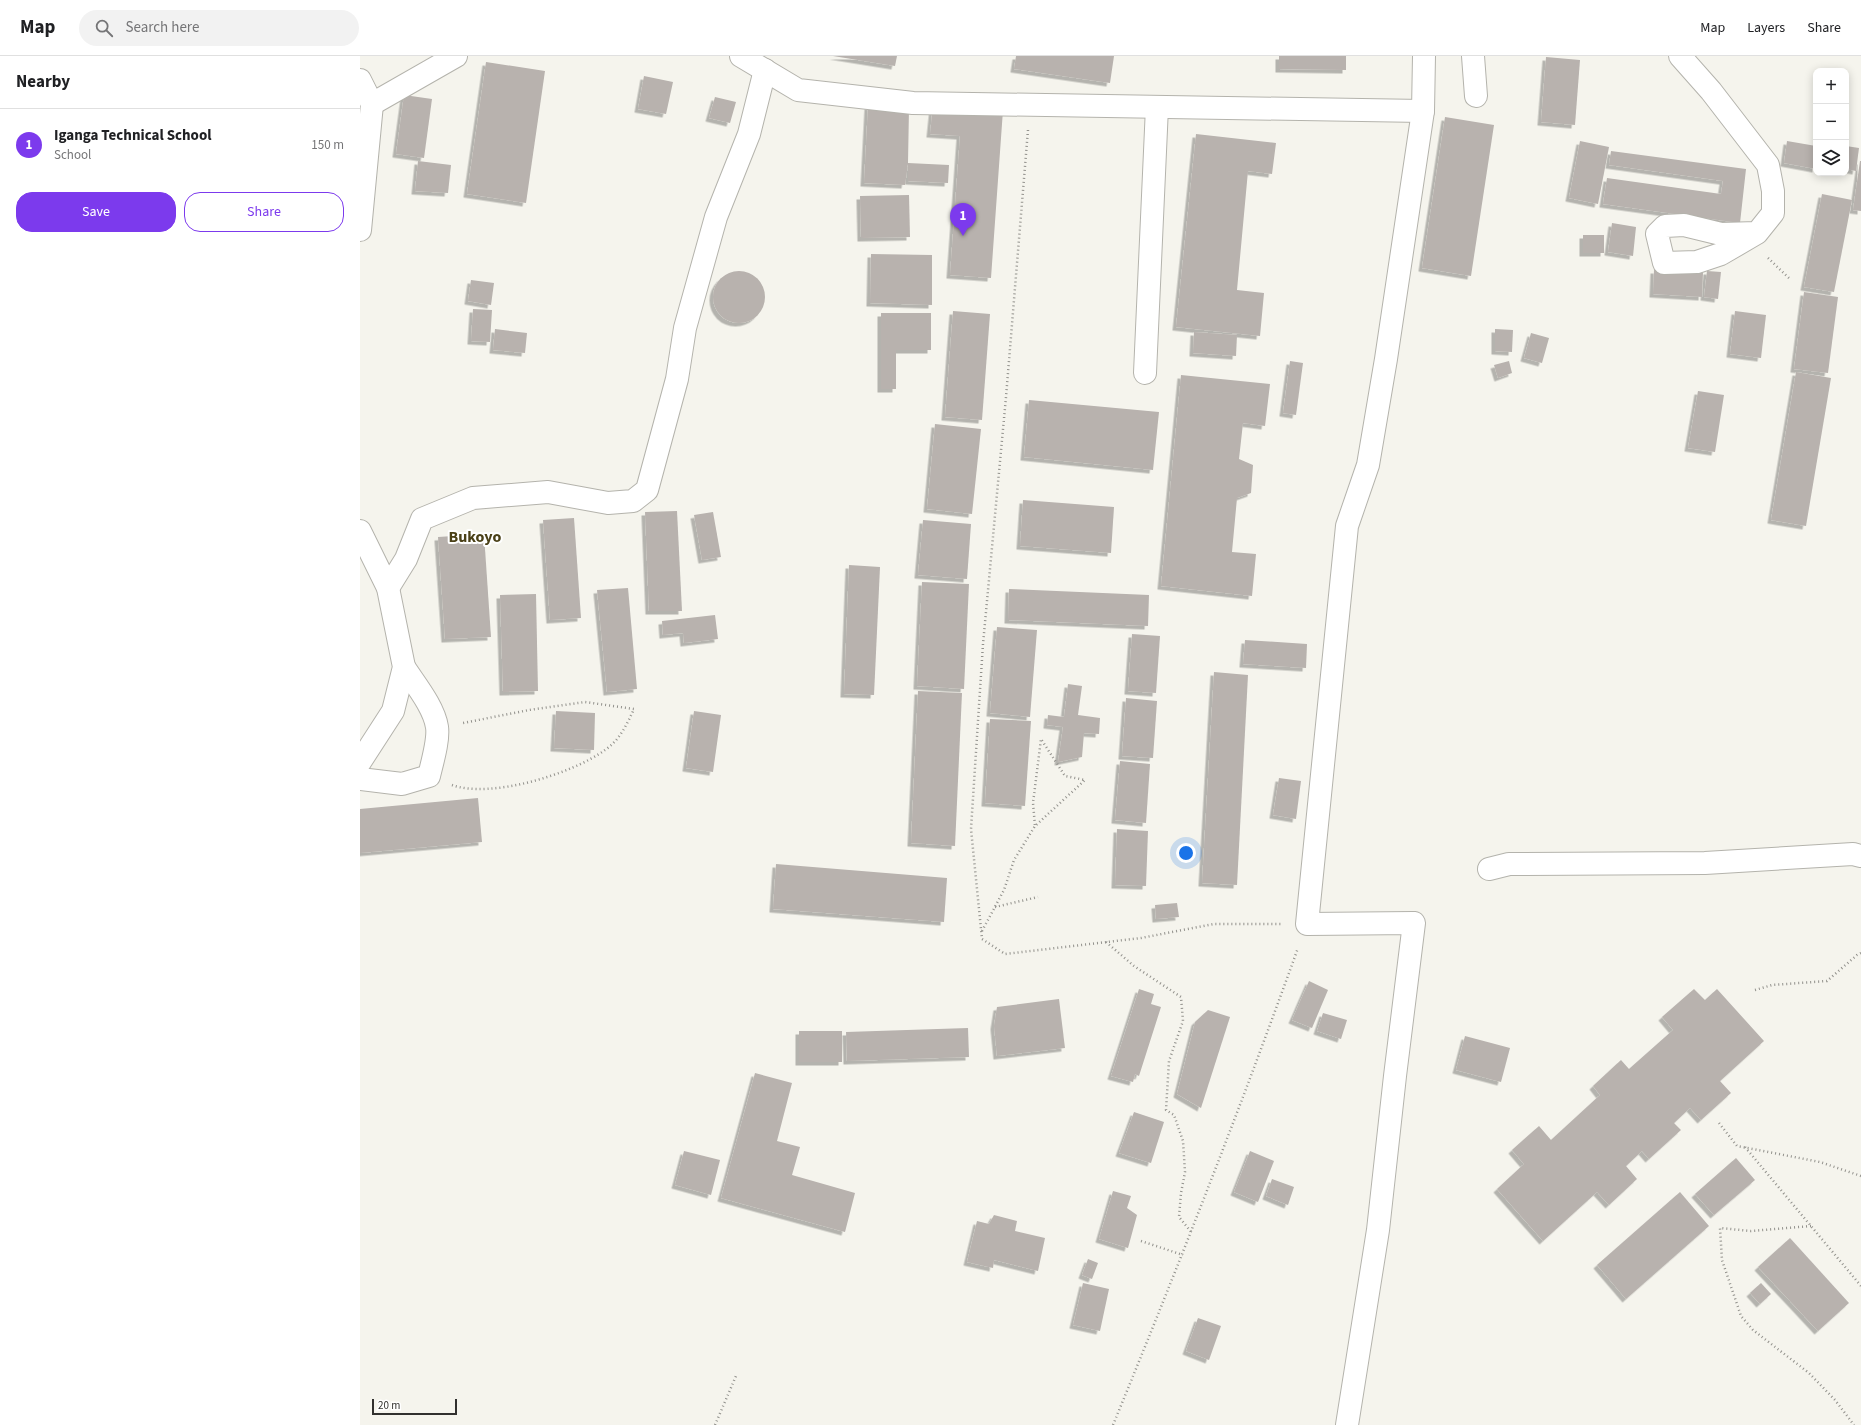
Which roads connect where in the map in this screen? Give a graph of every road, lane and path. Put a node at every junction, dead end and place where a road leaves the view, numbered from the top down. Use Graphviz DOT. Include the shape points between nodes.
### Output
graph roads {
  1 [pos="456,56"];
  2 [pos="741,56"];
  3 [pos="1424,56"];
  4 [pos="1473,56"];
  5 [pos="1680,56"];
  6 [pos="765,70"];
  7 [pos="360,80"];
  8 [pos="1476,96"];
  9 [pos="372,104"];
  10 [pos="1031,105"];
  11 [pos="1157,107"];
  12 [pos="1423,112"];
  13 [pos="360,230"];
  14 [pos="1757,232"];
  15 [pos="1145,373"];
  16 [pos="360,531"];
  17 [pos="388,588"];
  18 [pos="404,668"];
  19 [pos="437,727"];
  20 [pos="360,762"];
  21 [pos="429,776"];
  22 [pos="360,779"];
  23 [pos="1035,826"];
  24 [pos="1861,856"];
  25 [pos="1489,869"];
  26 [pos="1038,897"];
  27 [pos="995,907"];
  28 [pos="1307,924"];
  29 [pos="981,932"];
  30 [pos="1105,942"];
  31 [pos="1861,953"];
  32 [pos="1755,990"];
  33 [pos="1719,1123"];
  34 [pos="1745,1147"];
  35 [pos="1861,1176"];
  36 [pos="1811,1226"];
  37 [pos="1192,1232"];
  38 [pos="1141,1241"];
  39 [pos="1183,1255"];
  40 [pos="1861,1286"];
  41 [pos="736,1376"];
  42 [pos="715,1425"];
  43 [pos="1113,1425"];
  44 [pos="1347,1425"];
  45 [pos="1854,1425"];
  1 -- 9 [label="street"];
  2 -- 6 [label="street"];
  3 -- 12 [label="street"];
  4 -- 8 [label="street"];
  5 -- 14 [label="street" via="1711,91 1768,166 1773,191 1772,213"];
  6 -- 10 [label="street" via="798,90 912,103"];
  6 -- 17 [label="street" via="749,134 716,217 685,328 677,379 646,490 633,501 608,503 548,492 473,498 422,519 406,558"];
  7 -- 9 [label="street"];
  9 -- 13 [label="street"];
  10 -- 11 [label="street"];
  10 -- 29 [label="path" via="984,644 971,829"];
  11 -- 12 [label="street"];
  11 -- 15 [label="street"];
  12 -- 28 [label="street" via="1368,465 1347,526"];
  16 -- 17 [label="street"];
  17 -- 18 [label="street"];
  18 -- 19 [label="street" via="427,700"];
  18 -- 20 [label="street" via="393,711"];
  19 -- 21 [label="street"];
  19 -- 21 [label="path" via="585,702 634,709 623,732 605,750 570,770 508,788 465,789"];
  21 -- 22 [label="street" via="402,784"];
  23 -- 23 [label="path" via="1085,780 1065,776 1041,739 1033,802"];
  23 -- 27 [label="path" via="1014,860"];
  24 -- 25 [label="street" via="1853,854 1780,857 1704,863 1509,864"];
  26 -- 27 [label="path"];
  27 -- 29 [label="path"];
  28 -- 30 [label="path" via="1214,924"];
  28 -- 37 [label="path"];
  28 -- 44 [label="street" via="1414,923 1378,1230"];
  29 -- 30 [label="path" via="982,939 1005,954"];
  30 -- 37 [label="path" via="1134,966 1181,997 1183,1021 1169,1061 1166,1110 1174,1115 1183,1140 1185,1172 1179,1218"];
  31 -- 32 [label="path" via="1827,981 1772,985"];
  33 -- 34 [label="path" via="1737,1146"];
  34 -- 35 [label="path" via="1820,1162"];
  34 -- 36 [label="path"];
  36 -- 40 [label="path"];
  36 -- 45 [label="path" via="1751,1232 1720,1228 1722,1260 1742,1316 1753,1330 1809,1373"];
  37 -- 39 [label="path"];
  38 -- 39 [label="path"];
  39 -- 43 [label="path"];
  41 -- 42 [label="path"];
}
